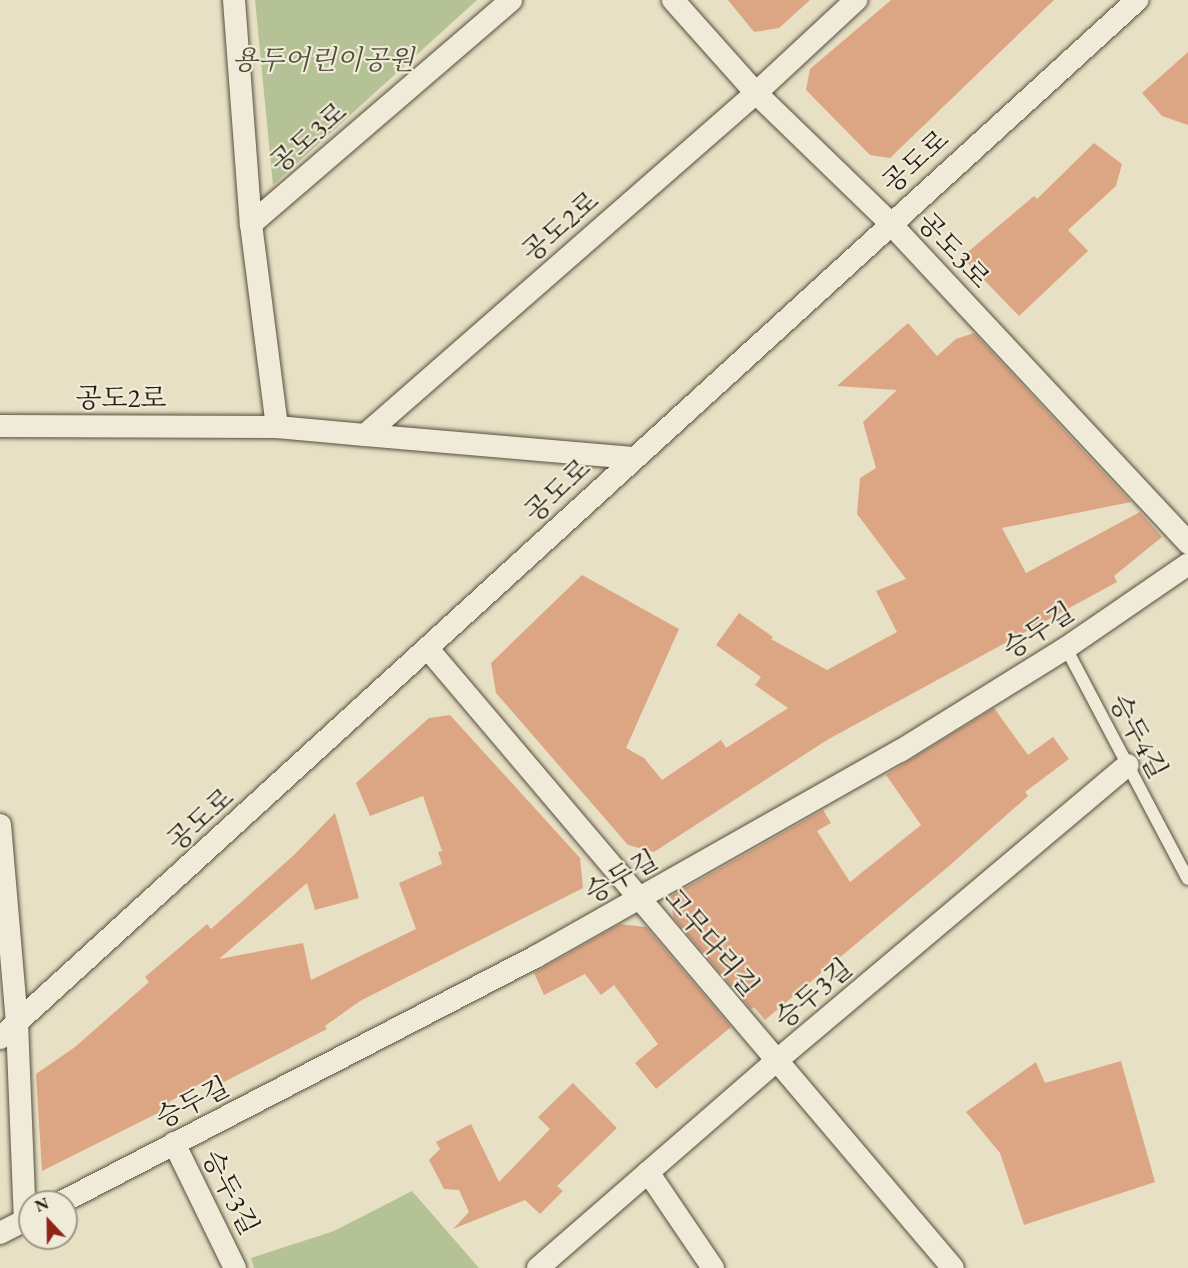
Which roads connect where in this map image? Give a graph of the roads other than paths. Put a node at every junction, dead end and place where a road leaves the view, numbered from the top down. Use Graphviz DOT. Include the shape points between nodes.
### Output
graph roads {
  1 [pos="234,0"];
  2 [pos="512,0"];
  3 [pos="673,0"];
  4 [pos="856,0"];
  5 [pos="1137,0"];
  6 [pos="756,93"];
  7 [pos="889,222"];
  8 [pos="251,224"];
  9 [pos="0,426"];
  10 [pos="277,427"];
  11 [pos="365,435"];
  12 [pos="633,458"];
  13 [pos="1188,543"];
  14 [pos="1188,564"];
  15 [pos="1066,648"];
  16 [pos="429,650"];
  17 [pos="1128,765"];
  18 [pos="0,825"];
  19 [pos="1188,879"];
  20 [pos="639,898"];
  21 [pos="17,1023"];
  22 [pos="0,1038"];
  23 [pos="775,1062"];
  24 [pos="174,1143"];
  25 [pos="648,1172"];
  26 [pos="25,1190"];
  27 [pos="78,1194"];
  28 [pos="18,1224"];
  29 [pos="0,1233"];
  30 [pos="235,1268"];
  31 [pos="538,1268"];
  32 [pos="713,1268"];
  33 [pos="953,1268"];
  1 -- 8 [label="street"];
  2 -- 8 [label="street, 공도3로"];
  3 -- 6 [label="street, 공도3로"];
  4 -- 6 [label="street, 공도2로"];
  5 -- 7 [label="street, 공도로"];
  6 -- 7 [label="street, 공도3로"];
  6 -- 11 [label="street, 공도2로"];
  7 -- 12 [label="street, 공도로"];
  7 -- 13 [label="street, 공도3로"];
  8 -- 10 [label="street"];
  9 -- 10 [label="street, 공도2로"];
  10 -- 11 [label="street, 공도2로"];
  11 -- 12 [label="street"];
  12 -- 16 [label="street, 공도로"];
  14 -- 15 [label="street, 승두길"];
  15 -- 17 [label="lane, 승두4길"];
  15 -- 20 [label="street, 승두길" via="900,751"];
  16 -- 20 [label="street, 고무다리길"];
  16 -- 21 [label="street, 공도로"];
  17 -- 19 [label="lane, 승두4길"];
  17 -- 23 [label="street, 승두3길"];
  18 -- 21 [label="street"];
  20 -- 23 [label="street, 고무다리길"];
  20 -- 24 [label="street, 승두길" via="537,956"];
  21 -- 22 [label="street, 공도로"];
  21 -- 26 [label="street"];
  23 -- 25 [label="street, 승두3길"];
  23 -- 33 [label="street, 고무다리길"];
  24 -- 27 [label="street, 승두길"];
  24 -- 30 [label="street, 승두3길"];
  25 -- 31 [label="street, 승두3길"];
  25 -- 32 [label="street"];
  28 -- 29 [label="street"];
}
